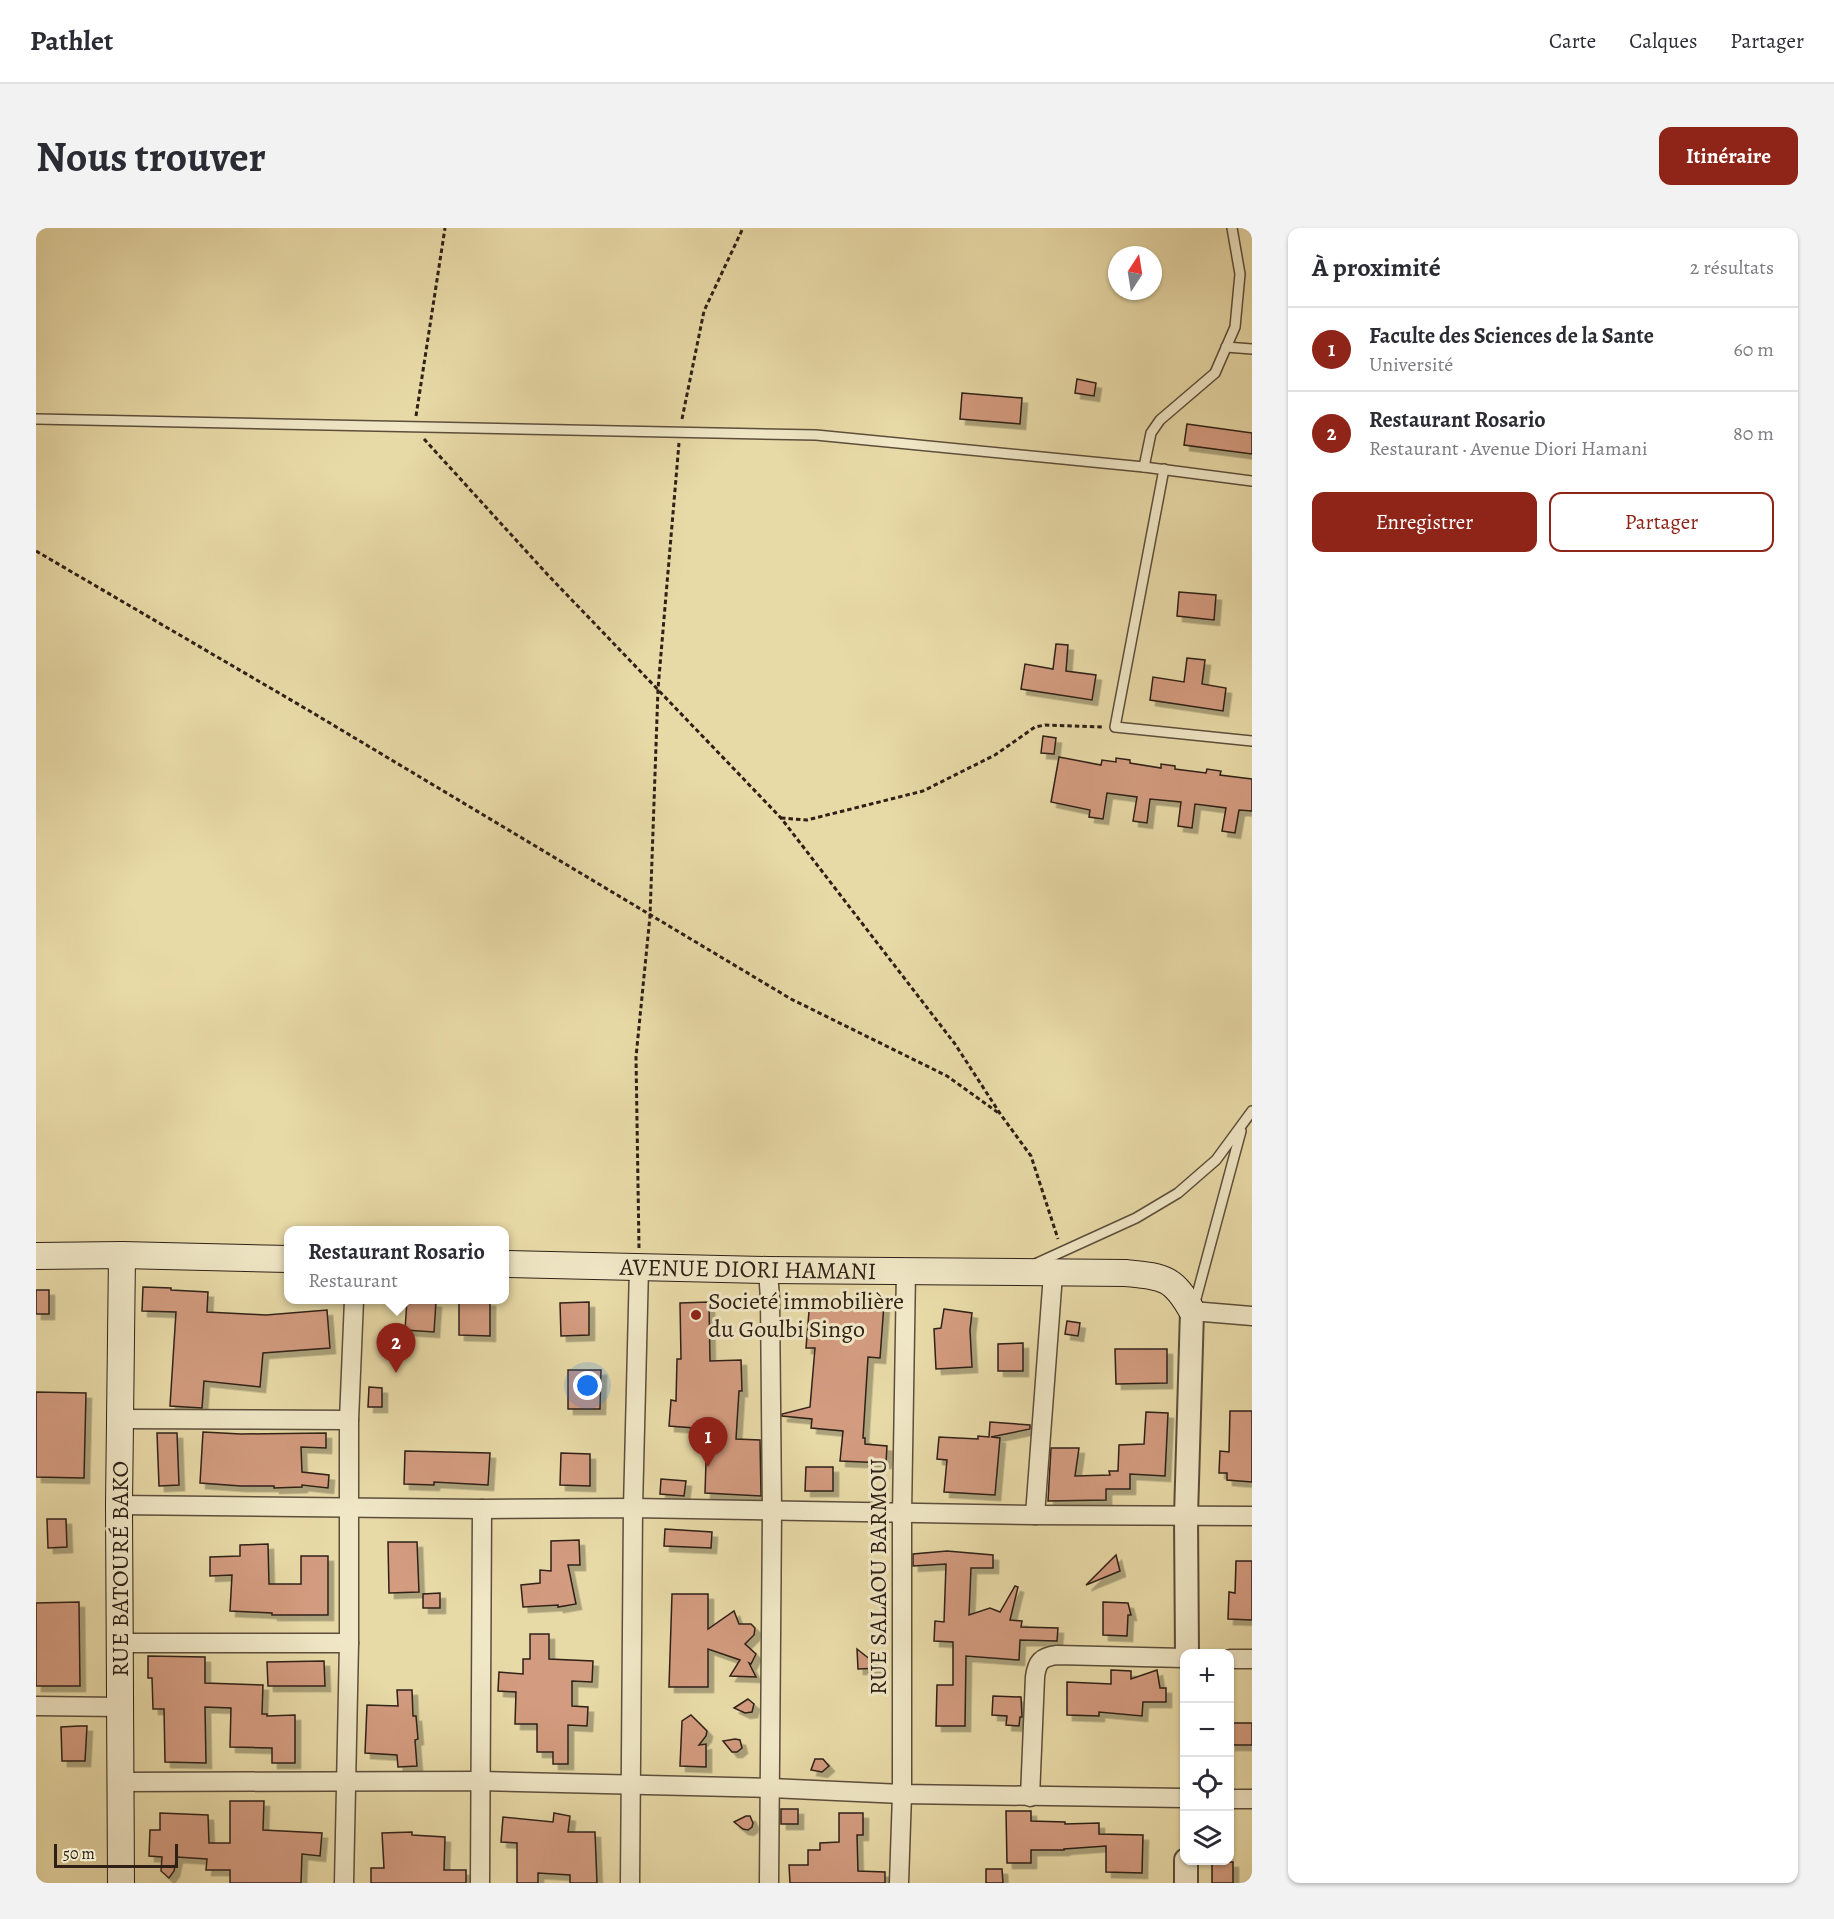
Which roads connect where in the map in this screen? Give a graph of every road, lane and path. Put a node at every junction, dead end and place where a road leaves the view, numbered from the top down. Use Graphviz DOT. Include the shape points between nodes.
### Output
graph roads {
  1 [pos="446,228"];
  2 [pos="743,228"];
  3 [pos="1232,228"];
  4 [pos="1226,347"];
  5 [pos="1252,350"];
  6 [pos="36,419"];
  7 [pos="414,428"];
  8 [pos="680,432"];
  9 [pos="1144,467"];
  10 [pos="1164,469"];
  11 [pos="1252,481"];
  12 [pos="36,551"];
  13 [pos="658,689"];
  14 [pos="1115,727"];
  15 [pos="1252,741"];
  16 [pos="781,818"];
  17 [pos="650,916"];
  18 [pos="1252,1111"];
  19 [pos="1001,1115"];
  20 [pos="1242,1127"];
  21 [pos="638,1233"];
  22 [pos="1058,1240"];
  23 [pos="122,1255"];
  24 [pos="36,1256"];
  25 [pos="284,1259"];
  26 [pos="509,1264"];
  27 [pos="639,1267"];
  28 [pos="768,1270"];
  29 [pos="906,1271"];
  30 [pos="1013,1273"];
  31 [pos="1053,1274"];
  32 [pos="354,1304"];
  33 [pos="1192,1311"];
  34 [pos="1252,1316"];
  35 [pos="120,1419"];
  36 [pos="349,1420"];
  37 [pos="119,1505"];
  38 [pos="349,1508"];
  39 [pos="633,1508"];
  40 [pos="482,1509"];
  41 [pos="772,1511"];
  42 [pos="902,1513"];
  43 [pos="1035,1515"];
  44 [pos="1186,1516"];
  45 [pos="1252,1516"];
  46 [pos="119,1643"];
  47 [pos="350,1644"];
  48 [pos="1187,1649"];
  49 [pos="1180,1658"];
  50 [pos="1234,1659"];
  51 [pos="1252,1659"];
  52 [pos="36,1706"];
  53 [pos="120,1707"];
  54 [pos="348,1780"];
  55 [pos="481,1781"];
  56 [pos="120,1782"];
  57 [pos="630,1785"];
  58 [pos="771,1788"];
  59 [pos="902,1794"];
  60 [pos="1030,1797"];
  61 [pos="1180,1798"];
  62 [pos="1234,1799"];
  63 [pos="1252,1799"];
  64 [pos="1186,1865"];
  65 [pos="121,1883"];
  66 [pos="344,1883"];
  67 [pos="480,1883"];
  68 [pos="630,1883"];
  69 [pos="769,1883"];
  70 [pos="899,1883"];
  71 [pos="1186,1883"];
  1 -- 7 [label="path"];
  2 -- 8 [label="path" via="704,311"];
  3 -- 4 [label="lane" via="1240,274 1235,327"];
  4 -- 5 [label="lane"];
  4 -- 9 [label="lane" via="1215,373 1160,420 1151,433"];
  6 -- 7 [label="lane"];
  7 -- 8 [label="lane"];
  7 -- 13 [label="path"];
  8 -- 9 [label="lane" via="861,438"];
  8 -- 13 [label="path"];
  9 -- 10 [label="lane"];
  10 -- 11 [label="lane"];
  10 -- 14 [label="lane"];
  12 -- 17 [label="path"];
  13 -- 16 [label="path"];
  13 -- 17 [label="path"];
  14 -- 15 [label="lane"];
  14 -- 16 [label="path" via="1035,727 995,755 923,791 807,820"];
  16 -- 19 [label="path" via="955,1044"];
  17 -- 19 [label="path" via="791,999 947,1076"];
  17 -- 21 [label="path" via="636,1057"];
  18 -- 20 [label="lane"];
  19 -- 22 [label="path" via="1031,1156"];
  20 -- 30 [label="lane" via="1216,1160 1178,1193 1136,1218"];
  20 -- 33 [label="lane"];
  23 -- 24 [label="main road"];
  23 -- 25 [label="main road"];
  23 -- 35 [label="main road, RUE BATOURÉ BAKO"];
  26 -- 27 [label="main road, AVENUE DIORI HAMANI"];
  27 -- 28 [label="main road, AVENUE DIORI HAMANI"];
  27 -- 39 [label="street"];
  28 -- 29 [label="main road, AVENUE DIORI HAMANI"];
  28 -- 41 [label="street"];
  29 -- 30 [label="main road, AVENUE DIORI HAMANI"];
  29 -- 42 [label="street, RUE SALAOU BARMOU"];
  30 -- 31 [label="main road, AVENUE DIORI HAMANI"];
  31 -- 33 [label="main road, AVENUE DIORI HAMANI" via="1151,1276 1171,1282"];
  31 -- 43 [label="street"];
  32 -- 36 [label="street"];
  33 -- 34 [label="street"];
  33 -- 44 [label="street"];
  35 -- 36 [label="street"];
  35 -- 37 [label="main road, RUE BATOURÉ BAKO"];
  36 -- 38 [label="street"];
  37 -- 38 [label="street"];
  37 -- 46 [label="main road, RUE BATOURÉ BAKO"];
  38 -- 40 [label="street"];
  38 -- 47 [label="street"];
  39 -- 40 [label="street"];
  39 -- 41 [label="street"];
  39 -- 57 [label="street"];
  40 -- 55 [label="street"];
  41 -- 42 [label="street"];
  41 -- 58 [label="street"];
  42 -- 43 [label="street"];
  42 -- 59 [label="street, RUE SALAOU BARMOU"];
  43 -- 44 [label="street"];
  44 -- 45 [label="street"];
  44 -- 48 [label="street"];
  46 -- 47 [label="street"];
  46 -- 53 [label="main road, RUE BATOURÉ BAKO"];
  47 -- 54 [label="street"];
  49 -- 60 [label="street" via="1044,1657 1037,1664 1035,1677"];
  50 -- 51 [label="street"];
  52 -- 53 [label="street"];
  53 -- 56 [label="main road, RUE BATOURÉ BAKO"];
  54 -- 55 [label="street"];
  54 -- 56 [label="street"];
  54 -- 66 [label="street"];
  55 -- 57 [label="street"];
  55 -- 67 [label="street"];
  56 -- 65 [label="main road, RUE BATOURÉ BAKO"];
  57 -- 58 [label="street"];
  57 -- 68 [label="street"];
  58 -- 59 [label="street"];
  58 -- 69 [label="street"];
  59 -- 60 [label="street"];
  59 -- 70 [label="street, RUE SALAOU BARMOU"];
  60 -- 61 [label="street"];
  62 -- 63 [label="street"];
  64 -- 71 [label="street"];
}
